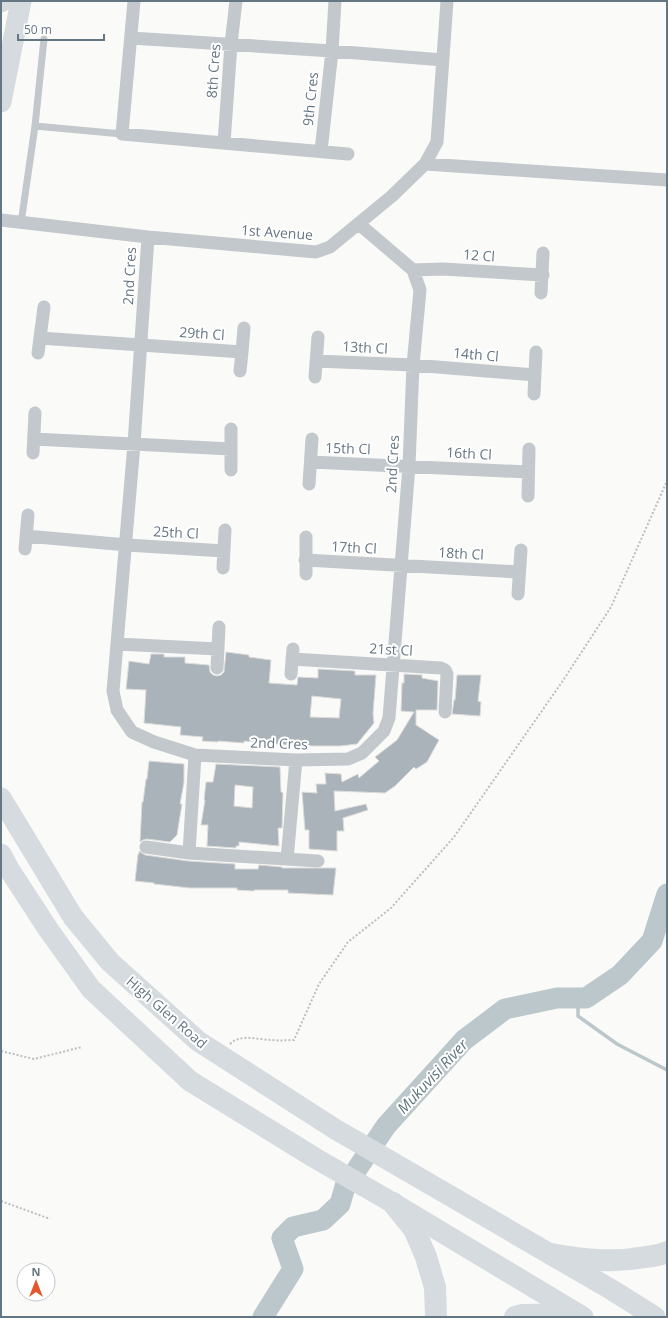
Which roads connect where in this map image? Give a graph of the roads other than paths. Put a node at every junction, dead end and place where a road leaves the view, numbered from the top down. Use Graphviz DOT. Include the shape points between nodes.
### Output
graph roads {
  1 [pos="21,1"];
  2 [pos="134,1"];
  3 [pos="236,1"];
  4 [pos="335,1"];
  5 [pos="447,1"];
  6 [pos="131,38"];
  7 [pos="44,39"];
  8 [pos="231,44"];
  9 [pos="332,51"];
  10 [pos="443,60"];
  11 [pos="1,102"];
  12 [pos="35,126"];
  13 [pos="122,134"];
  14 [pos="224,143"];
  15 [pos="321,151"];
  16 [pos="348,154"];
  17 [pos="425,164"];
  18 [pos="667,180"];
  19 [pos="1,220"];
  20 [pos="22,223"];
  21 [pos="359,224"];
  22 [pos="148,237"];
  23 [pos="544,253"];
  24 [pos="413,270"];
  25 [pos="543,275"];
  26 [pos="541,293"];
  27 [pos="44,306"];
  28 [pos="244,328"];
  29 [pos="318,337"];
  30 [pos="40,338"];
  31 [pos="141,345"];
  32 [pos="242,352"];
  33 [pos="536,352"];
  34 [pos="38,353"];
  35 [pos="316,361"];
  36 [pos="413,365"];
  37 [pos="240,371"];
  38 [pos="535,375"];
  39 [pos="315,377"];
  40 [pos="534,394"];
  41 [pos="35,413"];
  42 [pos="231,429"];
  43 [pos="34,439"];
  44 [pos="312,439"];
  45 [pos="134,444"];
  46 [pos="231,449"];
  47 [pos="529,449"];
  48 [pos="33,453"];
  49 [pos="311,462"];
  50 [pos="409,466"];
  51 [pos="231,470"];
  52 [pos="528,472"];
  53 [pos="309,484"];
  54 [pos="528,496"];
  55 [pos="28,515"];
  56 [pos="226,530"];
  57 [pos="306,537"];
  58 [pos="127,545"];
  59 [pos="521,550"];
  60 [pos="224,551"];
  61 [pos="305,560"];
  62 [pos="401,565"];
  63 [pos="223,568"];
  64 [pos="519,572"];
  65 [pos="306,574"];
  66 [pos="518,594"];
  67 [pos="219,627"];
  68 [pos="117,644"];
  69 [pos="218,649"];
  70 [pos="393,665"];
  71 [pos="216,668"];
  72 [pos="291,674"];
  73 [pos="445,712"];
  74 [pos="195,755"];
  75 [pos="296,760"];
  76 [pos="1,798"];
  77 [pos="146,847"];
  78 [pos="189,853"];
  79 [pos="1,854"];
  80 [pos="287,859"];
  81 [pos="318,862"];
  82 [pos="393,1203"];
  83 [pos="667,1252"];
  84 [pos="551,1254"];
  85 [pos="436,1317"];
  86 [pos="515,1317"];
  87 [pos="575,1317"];
  88 [pos="583,1317"];
  89 [pos="655,1317"];
  1 -- 11 [label="main road"];
  2 -- 6 [label="street"];
  3 -- 8 [label="street, 8th Cres"];
  4 -- 9 [label="street, 9th Cres"];
  5 -- 10 [label="street, 1st Avenue"];
  6 -- 8 [label="street"];
  6 -- 13 [label="street"];
  7 -- 12 [label="lane"];
  8 -- 9 [label="street"];
  8 -- 14 [label="street, 8th Cres"];
  9 -- 10 [label="street"];
  9 -- 15 [label="street, 9th Cres"];
  10 -- 17 [label="street, 1st Avenue" via="437,142"];
  12 -- 13 [label="lane"];
  12 -- 20 [label="lane"];
  13 -- 14 [label="street"];
  14 -- 15 [label="street"];
  15 -- 16 [label="street"];
  17 -- 18 [label="street"];
  17 -- 21 [label="street, 1st Avenue"];
  19 -- 20 [label="street, 1st Avenue"];
  20 -- 22 [label="street, 1st Avenue"];
  21 -- 22 [label="street, 1st Avenue" via="330,247 316,252"];
  21 -- 24 [label="street"];
  22 -- 31 [label="street, 2nd Cres"];
  23 -- 25 [label="street"];
  24 -- 25 [label="street, 12 Cl" via="443,269"];
  24 -- 36 [label="street, 2nd Cres" via="420,290"];
  25 -- 26 [label="street"];
  27 -- 30 [label="street"];
  28 -- 32 [label="street"];
  29 -- 35 [label="street"];
  30 -- 31 [label="street, 29th Cl"];
  30 -- 34 [label="street"];
  31 -- 32 [label="street, 29th Cl"];
  31 -- 45 [label="street, 2nd Cres"];
  32 -- 37 [label="street, 29th Cl"];
  33 -- 38 [label="street"];
  35 -- 36 [label="street, 13th Cl"];
  35 -- 39 [label="street"];
  36 -- 38 [label="street, 14th Cl"];
  36 -- 50 [label="street, 2nd Cres"];
  38 -- 40 [label="street"];
  41 -- 43 [label="street"];
  42 -- 46 [label="street"];
  43 -- 45 [label="street"];
  43 -- 48 [label="street"];
  44 -- 49 [label="street"];
  45 -- 46 [label="street"];
  45 -- 58 [label="street, 2nd Cres"];
  46 -- 51 [label="street"];
  47 -- 52 [label="street"];
  49 -- 50 [label="street, 15th Cl"];
  49 -- 53 [label="street"];
  50 -- 52 [label="street, 16th Cl"];
  50 -- 62 [label="street, 2nd Cres"];
  52 -- 54 [label="street"];
  55 -- 58 [label="street, 25th Cl" via="26,542"];
  56 -- 60 [label="street"];
  57 -- 61 [label="street"];
  58 -- 60 [label="street, 25th Cl"];
  58 -- 68 [label="street, 2nd Cres"];
  59 -- 64 [label="street"];
  60 -- 63 [label="street"];
  61 -- 62 [label="street, 17th Cl"];
  61 -- 65 [label="street"];
  62 -- 64 [label="street, 18th Cl"];
  62 -- 70 [label="street, 2nd Cres"];
  64 -- 66 [label="street"];
  67 -- 69 [label="street"];
  68 -- 69 [label="street"];
  68 -- 74 [label="street, 2nd Cres" via="113,691 117,710 132,732"];
  69 -- 71 [label="street"];
  70 -- 72 [label="street, 21st Cl" via="293,654"];
  70 -- 73 [label="street, 21st Cl" via="445,670"];
  70 -- 75 [label="street, 2nd Cres" via="389,718 384,731 362,753 348,759"];
  74 -- 75 [label="street, 2nd Cres"];
  74 -- 78 [label="street"];
  75 -- 80 [label="street"];
  76 -- 84 [label="main road, High Glen Road" via="73,917 110,962 198,1041 335,1129"];
  77 -- 78 [label="street"];
  78 -- 80 [label="street"];
  79 -- 82 [label="main road" via="48,929 91,989 190,1081"];
  80 -- 81 [label="street"];
  82 -- 85 [label="highway" via="414,1229 426,1257 434,1287"];
  82 -- 88 [label="main road"];
  83 -- 84 [label="highway" via="627,1261 588,1260"];
  84 -- 89 [label="main road, High Glen Road"];
  86 -- 87 [label="highway" via="522,1314 568,1314"];
}
